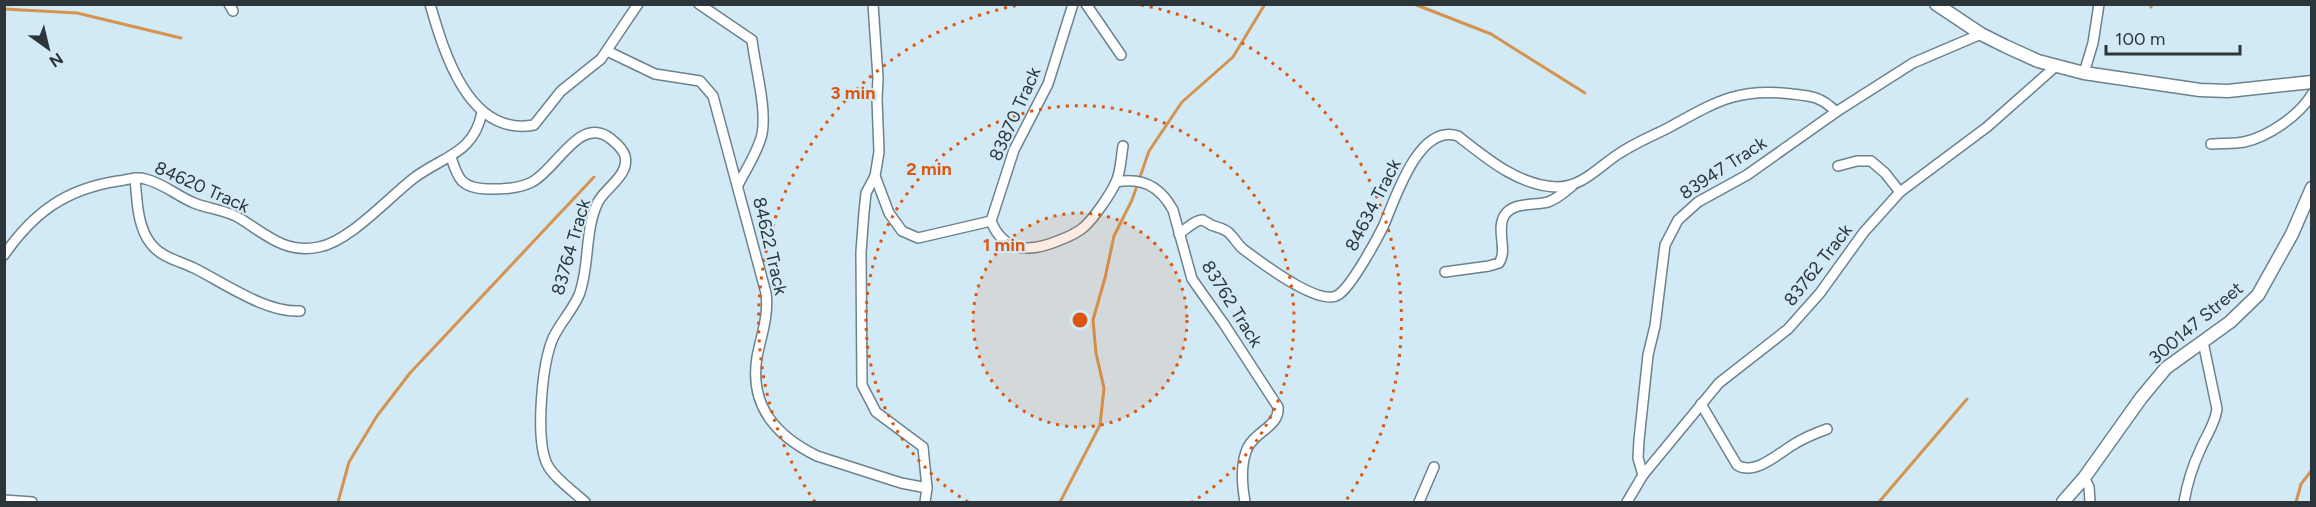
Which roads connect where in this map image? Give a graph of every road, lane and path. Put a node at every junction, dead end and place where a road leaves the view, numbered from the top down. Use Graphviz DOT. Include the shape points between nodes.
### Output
graph roads {
  1 [pos="430,4"];
  2 [pos="638,4"];
  3 [pos="699,4"];
  4 [pos="873,4"];
  5 [pos="1073,4"];
  6 [pos="1086,4"];
  7 [pos="1936,4"];
  8 [pos="2099,4"];
  9 [pos="1981,34"];
  10 [pos="607,51"];
  11 [pos="1121,55"];
  12 [pos="2056,66"];
  13 [pos="2084,73"];
  14 [pos="2312,82"];
  15 [pos="2312,93"];
  16 [pos="482,112"];
  17 [pos="1836,112"];
  18 [pos="2211,144"];
  19 [pos="1123,146"];
  20 [pos="451,157"];
  21 [pos="1838,166"];
  22 [pos="875,176"];
  23 [pos="135,178"];
  24 [pos="1116,182"];
  25 [pos="1574,184"];
  26 [pos="738,185"];
  27 [pos="2312,188"];
  28 [pos="1900,192"];
  29 [pos="991,221"];
  30 [pos="1179,234"];
  31 [pos="4,255"];
  32 [pos="1445,272"];
  33 [pos="300,311"];
  34 [pos="2203,342"];
  35 [pos="1701,404"];
  36 [pos="1827,429"];
  37 [pos="1434,467"];
  38 [pos="1644,475"];
  39 [pos="2084,478"];
  40 [pos="927,488"];
  41 [pos="4,500"];
  42 [pos="32,502"];
  43 [pos="585,502"];
  44 [pos="925,502"];
  45 [pos="1245,502"];
  46 [pos="1419,502"];
  47 [pos="1627,502"];
  48 [pos="2063,502"];
  49 [pos="2090,502"];
  50 [pos="2184,502"];
  1 -- 16 [label="street" via="451,64"];
  2 -- 10 [label="street"];
  3 -- 26 [label="street" via="752,40 762,134"];
  4 -- 22 [label="street" via="879,152"];
  5 -- 29 [label="street, 83870 Track" via="1048,84 1014,150"];
  6 -- 11 [label="street"];
  7 -- 9 [label="street"];
  8 -- 13 [label="street"];
  9 -- 12 [label="street"];
  9 -- 17 [label="street, 83947 Track" via="1913,63"];
  10 -- 16 [label="street" via="561,91 534,125 509,127"];
  10 -- 26 [label="street, 84622 Track" via="655,74 705,84 716,107"];
  12 -- 13 [label="street"];
  12 -- 28 [label="street, 83762 Track" via="1987,127"];
  13 -- 14 [label="street" via="2200,90"];
  15 -- 18 [label="street" via="2295,113 2256,138"];
  16 -- 20 [label="street" via="476,134"];
  17 -- 25 [label="street, 84634 Track" via="1826,100 1805,95 1754,91 1735,96 1622,152"];
  17 -- 38 [label="street, 83947 Track" via="1747,175 1698,202 1672,230 1665,245 1648,355 1638,458"];
  19 -- 24 [label="street"];
  20 -- 23 [label="street, 84620 Track" via="419,175 348,233 321,247 310,248 267,238 229,213 194,203 144,178"];
  20 -- 43 [label="street, 83764 Track" via="466,186 504,189 540,177 589,132 607,136 624,155 622,172 599,200 593,217 579,295 550,346 540,417 539,431 547,464"];
  21 -- 28 [label="street" via="1871,160"];
  22 -- 29 [label="street" via="889,213 906,235 927,237"];
  22 -- 40 [label="street" via="866,193 861,252 862,385 876,412 923,447"];
  23 -- 31 [label="street, 84620 Track" via="86,188 51,205"];
  23 -- 33 [label="street" via="141,226 152,246 263,303"];
  24 -- 29 [label="street" via="1084,227 1047,245 1024,249 1002,239"];
  24 -- 30 [label="street, 83762 Track" via="1139,180 1156,190 1169,201"];
  25 -- 30 [label="street, 84634 Track" via="1556,187 1535,183 1494,164 1458,136 1442,134 1416,158 1368,254 1345,289 1333,297 1307,291 1244,250 1227,231 1204,220"];
  25 -- 32 [label="street" via="1548,202 1508,212 1501,224 1499,263"];
  26 -- 40 [label="street, 84622 Track" via="766,293 766,320 755,372 758,399 766,415 804,450 817,456"];
  27 -- 34 [label="street, 300147 Street" via="2259,295"];
  28 -- 35 [label="street, 83762 Track" via="1788,329 1719,383"];
  30 -- 45 [label="street, 83762 Track" via="1192,279 1278,407 1275,421 1248,447 1242,476"];
  34 -- 39 [label="street, 300147 Street" via="2166,368"];
  34 -- 50 [label="street" via="2217,400 2216,419 2200,449"];
  35 -- 36 [label="street" via="1737,465 1743,468 1756,466"];
  35 -- 38 [label="street, 83762 Track"];
  37 -- 46 [label="street"];
  38 -- 47 [label="street, 83762 Track"];
  39 -- 48 [label="street, 300147 Street"];
  39 -- 49 [label="street"];
  40 -- 44 [label="street"];
  41 -- 42 [label="street"];
}
